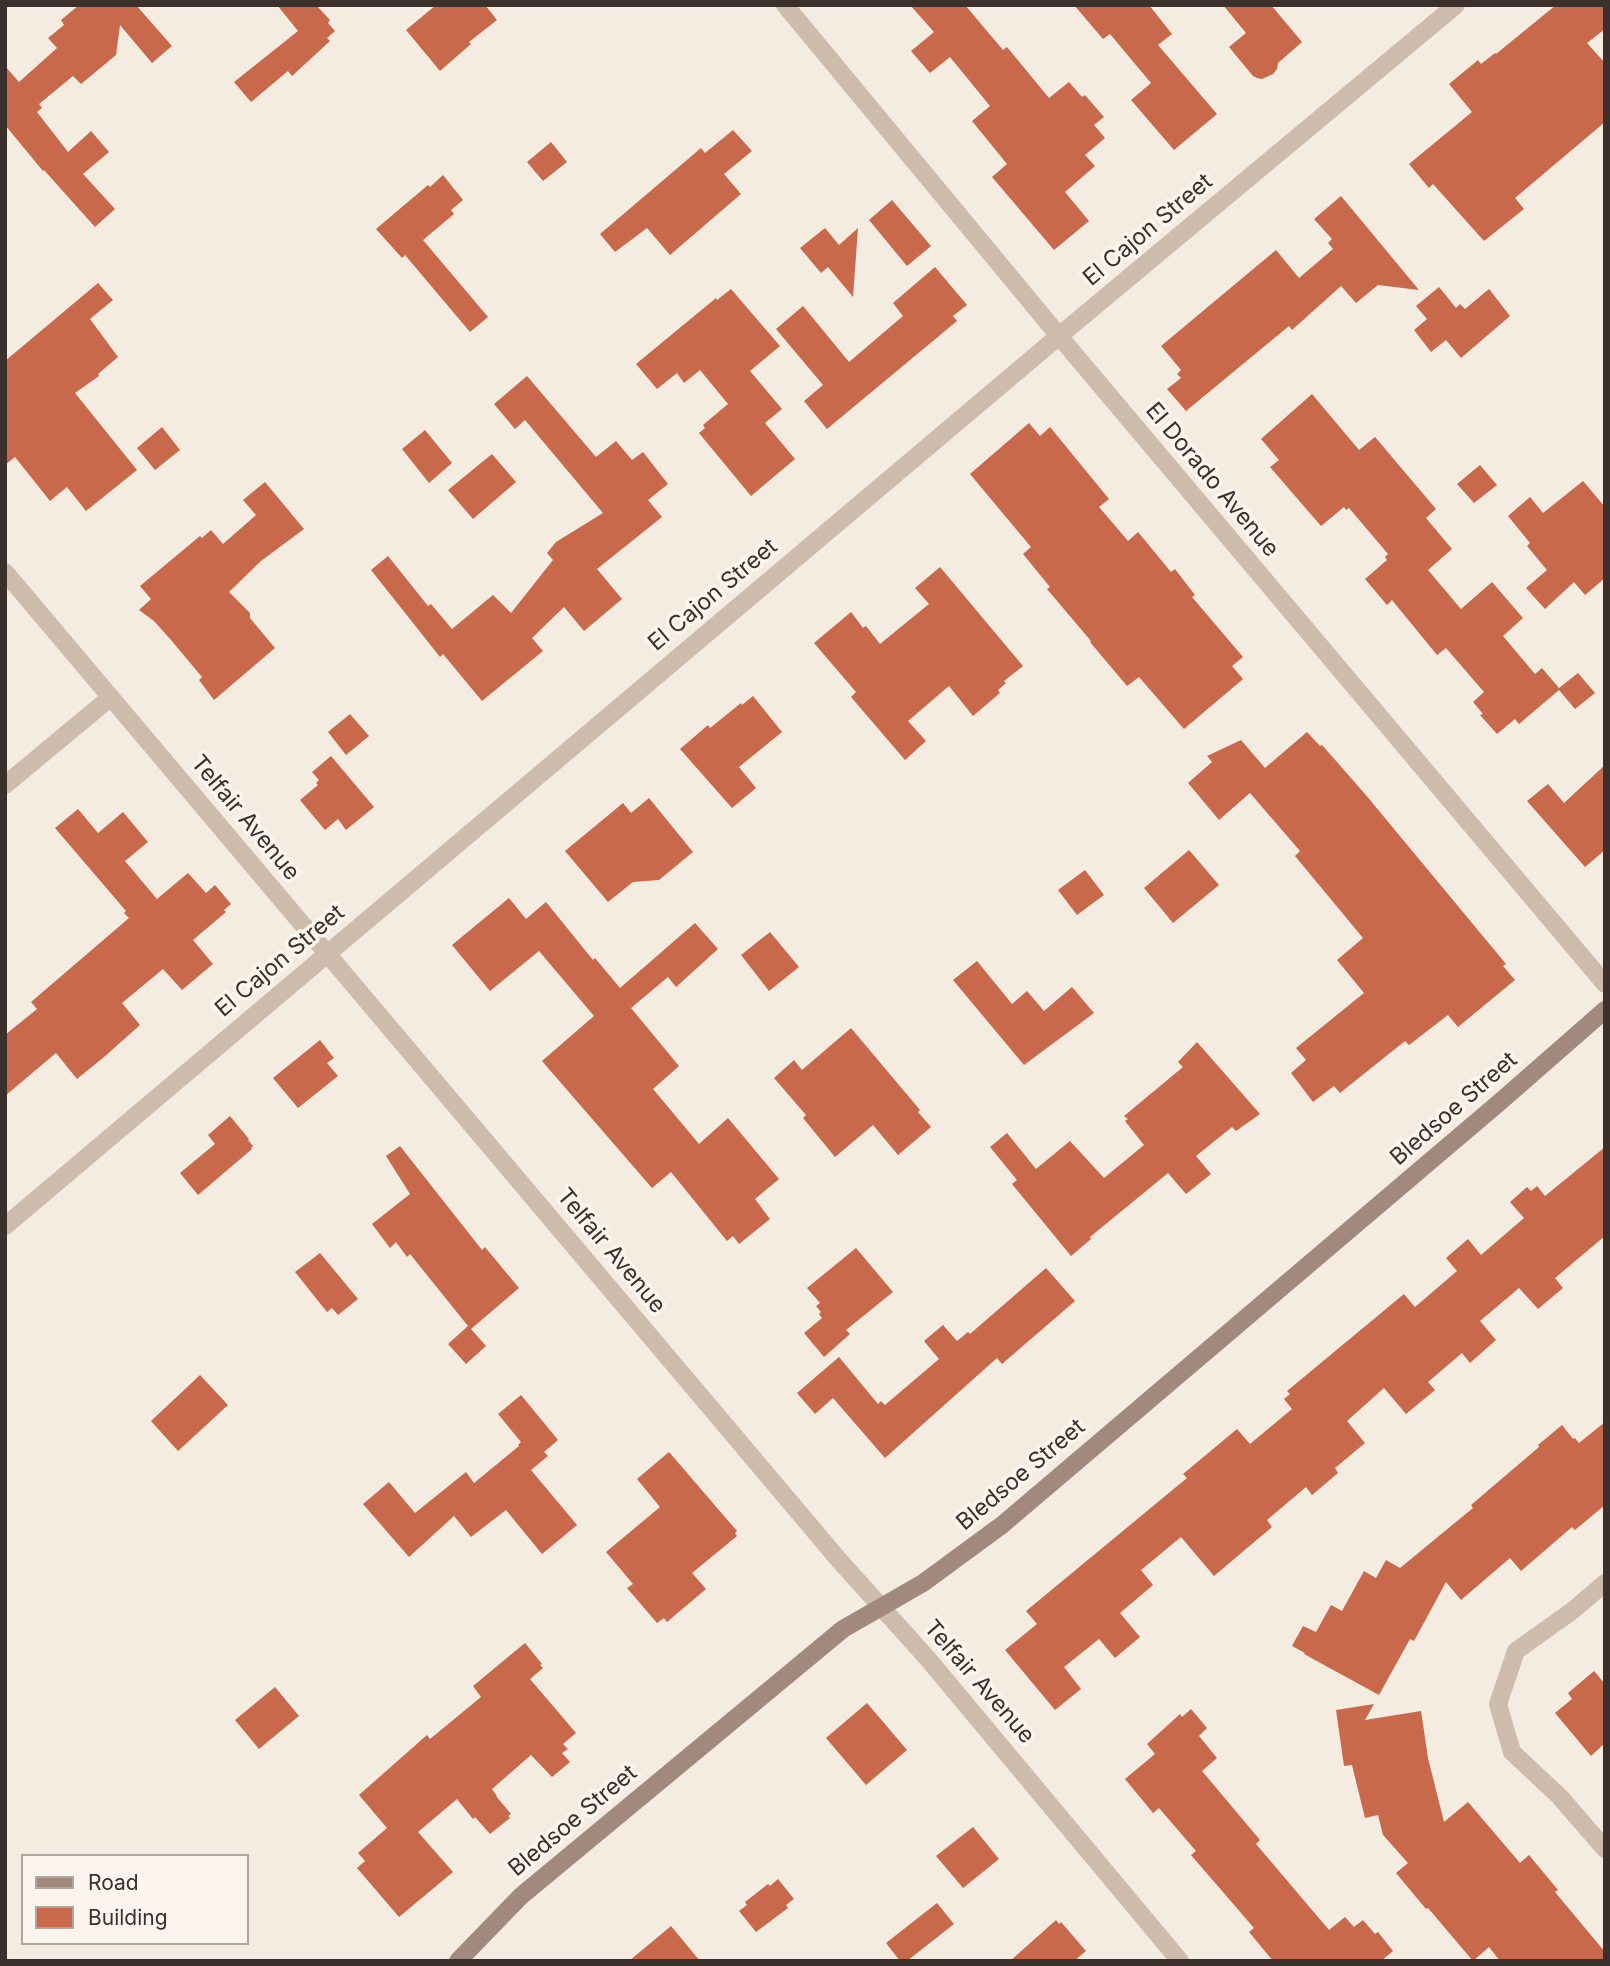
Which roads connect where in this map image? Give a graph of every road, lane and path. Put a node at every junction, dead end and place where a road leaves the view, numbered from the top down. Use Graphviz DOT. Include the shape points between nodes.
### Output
graph roads {
  1 [pos="785,5"];
  2 [pos="1456,5"];
  3 [pos="1059,336"];
  4 [pos="5,572"];
  5 [pos="111,696"];
  6 [pos="5,785"];
  7 [pos="327,953"];
  8 [pos="1605,984"];
  9 [pos="1605,1010"];
  10 [pos="5,1226"];
  11 [pos="1605,1583"];
  12 [pos="881,1607"];
  13 [pos="1605,1849"];
  14 [pos="458,1961"];
  15 [pos="1180,1961"];
  1 -- 3 [label="street, El Dorado Avenue"];
  2 -- 3 [label="street, El Cajon Street"];
  3 -- 7 [label="street, El Cajon Street"];
  3 -- 8 [label="street, El Dorado Avenue"];
  4 -- 5 [label="street, Telfair Avenue"];
  5 -- 6 [label="street"];
  5 -- 7 [label="street, Telfair Avenue"];
  7 -- 10 [label="street, El Cajon Street"];
  7 -- 12 [label="street, Telfair Avenue"];
  9 -- 12 [label="street, Bledsoe Street" via="1002,1525 932,1577"];
  11 -- 13 [label="street" via="1516,1651 1498,1704 1512,1752 1560,1797"];
  12 -- 14 [label="street, Bledsoe Street" via="843,1629 521,1896"];
  12 -- 15 [label="street, Telfair Avenue"];
}
